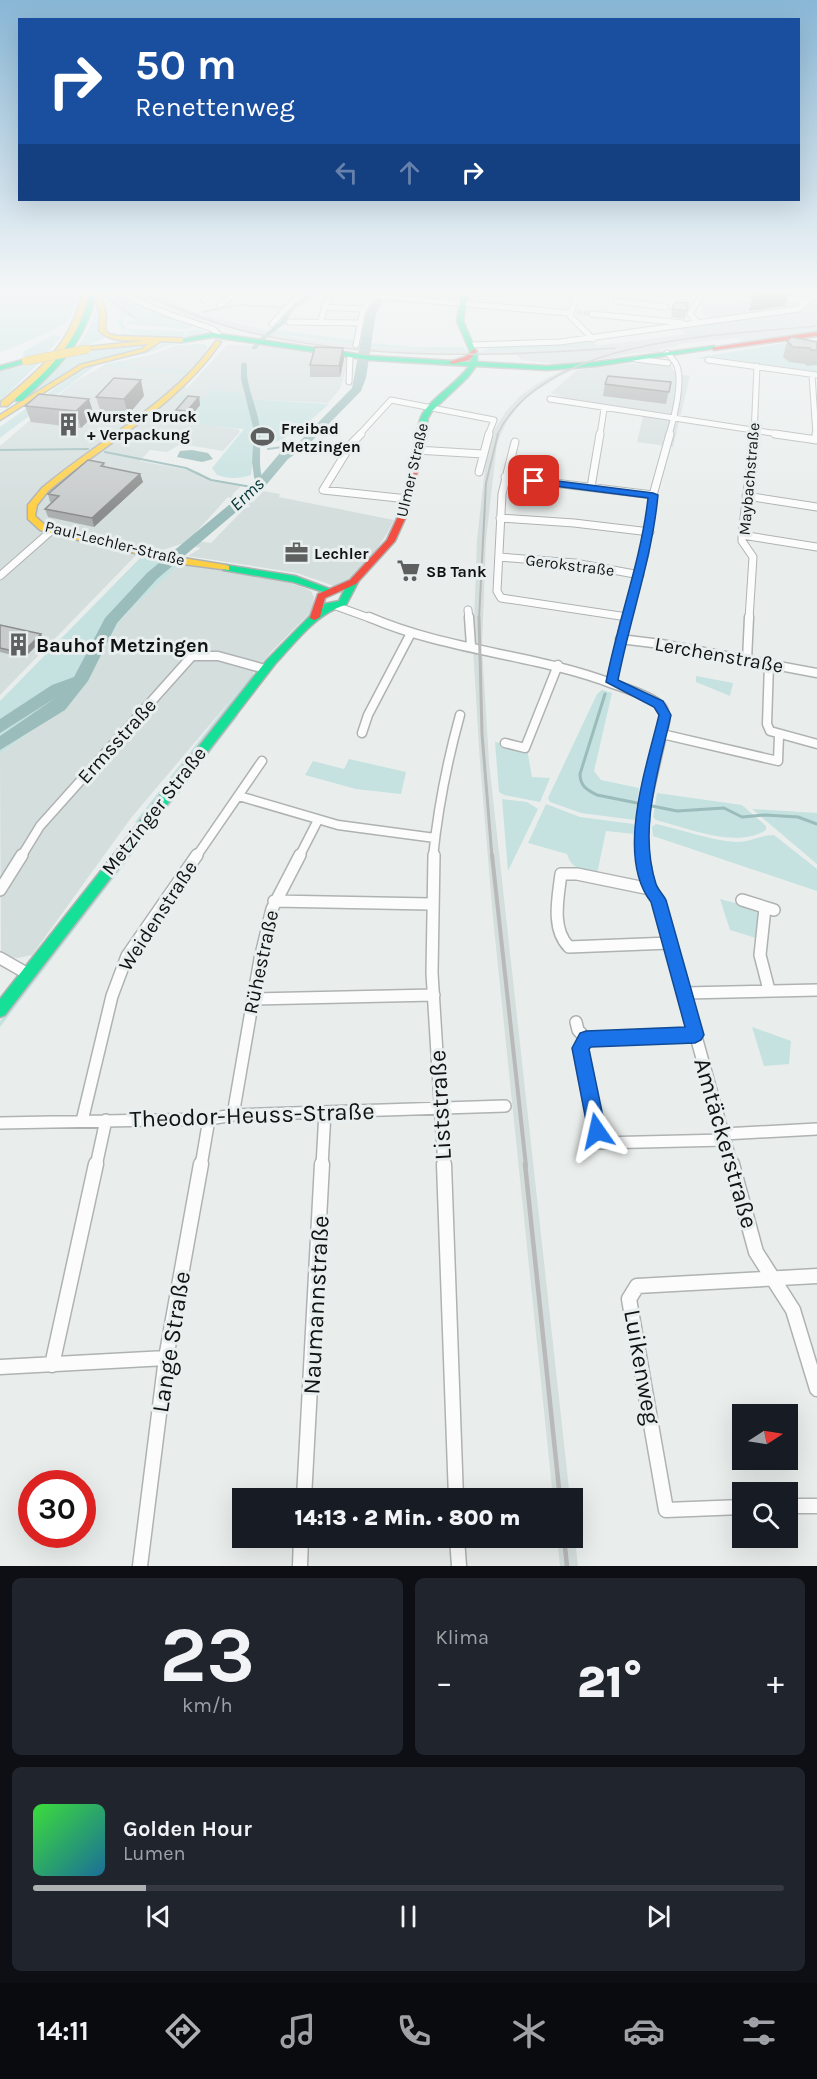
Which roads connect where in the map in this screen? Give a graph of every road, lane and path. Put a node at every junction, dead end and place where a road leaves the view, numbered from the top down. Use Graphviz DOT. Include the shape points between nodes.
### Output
graph roads {
  1 [pos="45,366"];
  2 [pos="52,366"];
  3 [pos="82,366"];
  4 [pos="191,366"];
  5 [pos="351,366"];
  6 [pos="469,366"];
  7 [pos="538,366"];
  8 [pos="571,366"];
  9 [pos="677,366"];
  10 [pos="677,366"];
  11 [pos="757,366"];
  12 [pos="679,368"];
  13 [pos="815,375"];
  14 [pos="348,382"];
  15 [pos="550,399"];
  16 [pos="430,408"];
  17 [pos="604,409"];
  18 [pos="1,410"];
  19 [pos="674,418"];
  20 [pos="754,430"];
  21 [pos="817,440"];
  22 [pos="515,442"];
  23 [pos="416,450"];
  24 [pos="483,454"];
  25 [pos="479,472"];
  26 [pos="505,477"];
  27 [pos="591,487"];
  28 [pos="653,495"];
  29 [pos="746,496"];
  30 [pos="408,499"];
  31 [pos="817,507"];
  32 [pos="500,518"];
  33 [pos="51,531"];
  34 [pos="650,532"];
  35 [pos="742,535"];
  36 [pos="817,547"];
  37 [pos="499,557"];
  38 [pos="640,575"];
  39 [pos="0,576"];
  40 [pos="333,599"];
  41 [pos="468,610"];
  42 [pos="360,612"];
  43 [pos="627,617"];
  44 [pos="411,633"];
  45 [pos="620,639"];
  46 [pos="471,646"];
  47 [pos="747,660"];
  48 [pos="769,664"];
  49 [pos="558,665"];
  50 [pos="265,669"];
  51 [pos="817,673"];
  52 [pos="612,682"];
  53 [pos="460,715"];
  54 [pos="362,733"];
  55 [pos="662,734"];
  56 [pos="779,735"];
  57 [pos="505,742"];
  58 [pos="817,744"];
  59 [pos="262,761"];
  60 [pos="239,796"];
  61 [pos="318,820"];
  62 [pos="435,838"];
  63 [pos="650,889"];
  64 [pos="0,890"];
  65 [pos="742,900"];
  66 [pos="274,901"];
  67 [pos="430,904"];
  68 [pos="670,943"];
  69 [pos="0,958"];
  70 [pos="28,974"];
  71 [pos="769,990"];
  72 [pos="817,990"];
  73 [pos="685,993"];
  74 [pos="434,995"];
  75 [pos="253,999"];
  76 [pos="0,1010"];
  77 [pos="576,1022"];
  78 [pos="695,1035"];
  79 [pos="586,1039"];
  80 [pos="505,1106"];
  81 [pos="440,1108"];
  82 [pos="325,1112"];
  83 [pos="233,1115"];
  84 [pos="209,1119"];
  85 [pos="106,1120"];
  86 [pos="82,1121"];
  87 [pos="0,1123"];
  88 [pos="817,1129"];
  89 [pos="725,1137"];
  90 [pos="817,1276"];
  91 [pos="775,1278"];
  92 [pos="166,1358"];
  93 [pos="52,1365"];
  94 [pos="0,1367"];
  95 [pos="817,1389"];
  96 [pos="305,1488"];
  97 [pos="456,1488"];
  98 [pos="798,1506"];
  99 [pos="817,1506"];
  100 [pos="732,1507"];
  101 [pos="301,1548"];
  102 [pos="458,1548"];
  103 [pos="140,1566"];
  104 [pos="300,1566"];
  105 [pos="459,1566"];
  1 -- 18 [label="main road"];
  2 -- 18 [label="main road"];
  3 -- 18 [label="main road" via="37,395"];
  4 -- 33 [label="main road, Paul-Lechler-Straße" via="167,398 41,493 30,513"];
  5 -- 14 [label="street"];
  6 -- 16 [label="main road, Ulmer Straße" via="467,374"];
  7 -- 8 [label="main road"];
  9 -- 12 [label="street"];
  10 -- 12 [label="street"];
  11 -- 13 [label="street"];
  11 -- 20 [label="street, Maybachstraße"];
  12 -- 19 [label="street"];
  13 -- 21 [label="street"];
  15 -- 17 [label="street"];
  16 -- 23 [label="main road, Ulmer Straße"];
  16 -- 24 [label="street" via="494,420"];
  16 -- 30 [label="street" via="391,399 351,444 323,490"];
  17 -- 19 [label="street"];
  17 -- 27 [label="street"];
  19 -- 20 [label="street"];
  19 -- 28 [label="street"];
  20 -- 21 [label="street"];
  20 -- 29 [label="street, Maybachstraße"];
  22 -- 26 [label="street"];
  23 -- 24 [label="street"];
  23 -- 30 [label="main road, Ulmer Straße"];
  24 -- 25 [label="street"];
  26 -- 27 [label="street"];
  26 -- 32 [label="street"];
  27 -- 28 [label="street"];
  28 -- 34 [label="street"];
  29 -- 31 [label="street"];
  29 -- 35 [label="street, Maybachstraße"];
  30 -- 40 [label="main road, Ulmer Straße" via="391,541"];
  32 -- 34 [label="street"];
  32 -- 37 [label="street"];
  33 -- 39 [label="street"];
  33 -- 40 [label="main road, Paul-Lechler-Straße" via="183,561 295,579"];
  34 -- 38 [label="street"];
  35 -- 36 [label="street"];
  35 -- 47 [label="street, Maybachstraße" via="742,542 753,557"];
  37 -- 38 [label="street, Gerokstraße" via="575,563"];
  37 -- 43 [label="street" via="497,591 501,598"];
  38 -- 43 [label="street"];
  40 -- 42 [label="street"];
  40 -- 42 [label="street"];
  40 -- 50 [label="main road, Metzinger Straße"];
  41 -- 46 [label="street"];
  42 -- 44 [label="street, Amtäckerstraße"];
  43 -- 45 [label="street"];
  44 -- 46 [label="street, Amtäckerstraße"];
  44 -- 54 [label="street"];
  45 -- 47 [label="street, Lerchenstraße"];
  45 -- 52 [label="street"];
  46 -- 49 [label="street, Amtäckerstraße"];
  47 -- 48 [label="street, Lerchenstraße"];
  48 -- 51 [label="street, Lerchenstraße"];
  48 -- 56 [label="street" via="767,724 770,731"];
  49 -- 52 [label="street, Amtäckerstraße"];
  49 -- 57 [label="street" via="525,748"];
  50 -- 64 [label="street, Ermsstraße" via="210,654 192,657 39,826"];
  50 -- 70 [label="main road, Metzinger Straße"];
  52 -- 55 [label="street, Amtäckerstraße" via="658,704 665,715"];
  53 -- 62 [label="street, Liststraße" via="450,744"];
  55 -- 56 [label="street" via="778,761"];
  55 -- 63 [label="street, Amtäckerstraße" via="642,822"];
  56 -- 58 [label="street"];
  59 -- 60 [label="street, Weidenstraße"];
  60 -- 61 [label="street"];
  60 -- 86 [label="street, Weidenstraße" via="127,956 112,996"];
  61 -- 62 [label="street"];
  61 -- 66 [label="street, Rühestraße"];
  62 -- 67 [label="street, Liststraße"];
  63 -- 68 [label="street, Amtäckerstraße" via="658,900"];
  63 -- 68 [label="street" via="573,872 561,874 557,909 560,938 574,948"];
  65 -- 71 [label="street" via="770,909 760,956"];
  66 -- 67 [label="street"];
  66 -- 75 [label="street, Rühestraße"];
  67 -- 74 [label="street, Liststraße"];
  68 -- 73 [label="street, Amtäckerstraße"];
  69 -- 70 [label="street"];
  70 -- 76 [label="main road, Metzinger Straße"];
  71 -- 72 [label="street"];
  71 -- 73 [label="street"];
  73 -- 78 [label="street, Amtäckerstraße"];
  74 -- 75 [label="street"];
  74 -- 81 [label="street, Liststraße"];
  75 -- 83 [label="street, Rühestraße"];
  77 -- 79 [label="street"];
  78 -- 79 [label="street"];
  78 -- 89 [label="street, Amtäckerstraße"];
  79 -- 89 [label="street" via="580,1048 600,1143"];
  80 -- 81 [label="street, Theodor-Heuss-Straße"];
  81 -- 82 [label="street, Theodor-Heuss-Straße"];
  81 -- 97 [label="street, Liststraße"];
  82 -- 83 [label="street, Theodor-Heuss-Straße"];
  82 -- 96 [label="street, Naumannstraße"];
  83 -- 84 [label="street, Theodor-Heuss-Straße"];
  84 -- 85 [label="street, Theodor-Heuss-Straße"];
  84 -- 92 [label="street, Lange Straße"];
  85 -- 86 [label="street, Theodor-Heuss-Straße"];
  85 -- 93 [label="street"];
  86 -- 87 [label="street, Theodor-Heuss-Straße"];
  88 -- 89 [label="street"];
  89 -- 91 [label="street, Amtäckerstraße" via="756,1252"];
  90 -- 91 [label="street"];
  91 -- 95 [label="street, Amtäckerstraße" via="793,1310"];
  91 -- 100 [label="street, Luikenweg" via="637,1286 629,1299 666,1510"];
  92 -- 93 [label="street"];
  92 -- 103 [label="street, Lange Straße"];
  93 -- 94 [label="street"];
  98 -- 99 [label="street"];
  101 -- 104 [label="street"];
  102 -- 105 [label="street"];
}
